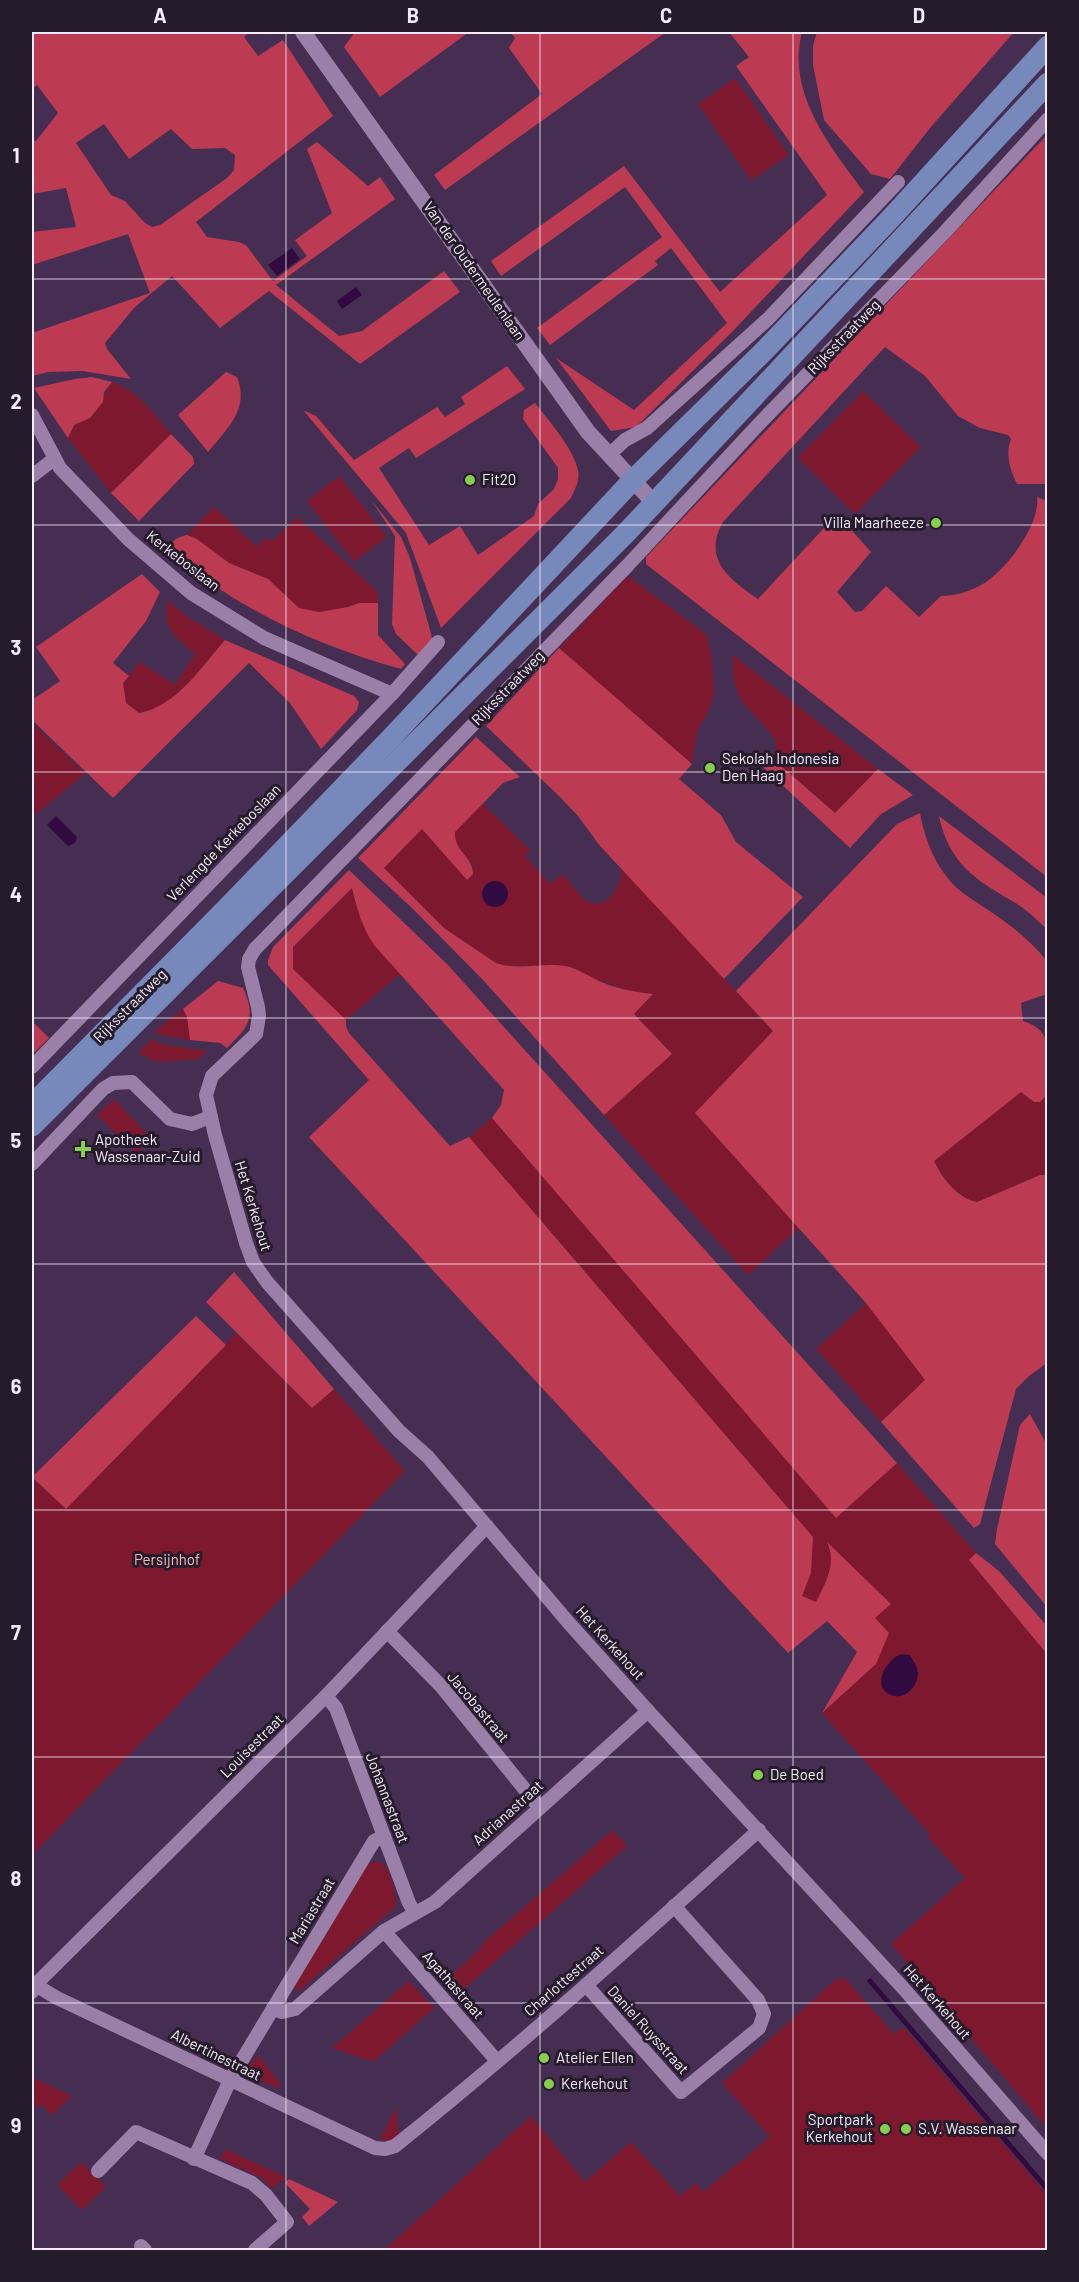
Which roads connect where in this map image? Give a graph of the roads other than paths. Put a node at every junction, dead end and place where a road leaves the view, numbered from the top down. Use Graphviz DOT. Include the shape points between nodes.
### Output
graph roads {
  1 [pos="303,32"];
  2 [pos="1047,46"];
  3 [pos="1047,83"];
  4 [pos="1047,119"];
  5 [pos="898,182"];
  6 [pos="32,415"];
  7 [pos="609,455"];
  8 [pos="54,459"];
  9 [pos="32,476"];
  10 [pos="632,481"];
  11 [pos="654,504"];
  12 [pos="438,642"];
  13 [pos="392,694"];
  14 [pos="32,1067"];
  15 [pos="32,1105"];
  16 [pos="210,1117"];
  17 [pos="32,1126"];
  18 [pos="32,1164"];
  19 [pos="487,1526"];
  20 [pos="387,1631"];
  21 [pos="326,1696"];
  22 [pos="648,1711"];
  23 [pos="539,1807"];
  24 [pos="759,1830"];
  25 [pos="384,1836"];
  26 [pos="674,1906"];
  27 [pos="415,1912"];
  28 [pos="384,1931"];
  29 [pos="586,1985"];
  30 [pos="33,1987"];
  31 [pos="273,2008"];
  32 [pos="497,2061"];
  33 [pos="230,2080"];
  34 [pos="385,2149"];
  35 [pos="1047,2154"];
  36 [pos="194,2159"];
  37 [pos="98,2171"];
  38 [pos="255,2250"];
  1 -- 7 [label="street, Van der Oudermeulenlaan" via="582,423"];
  2 -- 10 [label="main road, Rijksstraatweg" via="764,351"];
  3 -- 11 [label="main road, Rijksstraatweg"];
  4 -- 16 [label="street, Rijksstraatweg" via="945,232 628,565 255,949 248,967 258,1007 258,1028 212,1076 206,1095"];
  5 -- 7 [label="street" via="768,318 647,428"];
  6 -- 8 [label="street, Kerkeboslaan"];
  7 -- 10 [label="street, Van der Oudermeulenlaan"];
  8 -- 9 [label="street"];
  8 -- 13 [label="street, Kerkeboslaan" via="128,539 191,593 264,638"];
  10 -- 11 [label="street, Van der Oudermeulenlaan"];
  10 -- 15 [label="main road, Rijksstraatweg" via="367,764"];
  11 -- 17 [label="main road, Rijksstraatweg"];
  12 -- 13 [label="street, Verlengde Kerkeboslaan"];
  13 -- 14 [label="street, Verlengde Kerkeboslaan"];
  16 -- 18 [label="street" via="192,1124 170,1119 132,1082 113,1083"];
  16 -- 19 [label="street, Het Kerkehout" via="253,1262"];
  19 -- 20 [label="street, Louisestraat"];
  19 -- 22 [label="street, Het Kerkehout"];
  20 -- 21 [label="street, Louisestraat"];
  20 -- 23 [label="street, Jacobastraat" via="441,1686"];
  21 -- 25 [label="street, Johannastraat" via="336,1708"];
  21 -- 30 [label="street, Louisestraat"];
  22 -- 23 [label="street, Adrianastraat"];
  22 -- 24 [label="street, Het Kerkehout"];
  23 -- 27 [label="street, Adrianastraat" via="435,1902"];
  24 -- 26 [label="street, Charlottestraat"];
  24 -- 35 [label="street, Het Kerkehout"];
  25 -- 27 [label="street, Johannastraat"];
  25 -- 31 [label="street, Mariastraat" via="374,1841"];
  26 -- 29 [label="street, Charlottestraat"];
  26 -- 29 [label="street, Daniel Ruysstraat" via="758,2000 764,2014 759,2028 681,2092"];
  27 -- 28 [label="street, Adrianastraat"];
  28 -- 31 [label="street" via="295,2008 282,2012"];
  28 -- 32 [label="street, Agathastraat"];
  29 -- 32 [label="street, Charlottestraat"];
  30 -- 33 [label="street, Albertinestraat"];
  31 -- 33 [label="street, Mariastraat"];
  32 -- 34 [label="street, Charlottestraat" via="395,2146"];
  33 -- 34 [label="street, Albertinestraat" via="375,2148"];
  33 -- 36 [label="street, Mariastraat"];
  36 -- 37 [label="street" via="136,2132"];
  36 -- 38 [label="street" via="252,2183 287,2222"];
}
